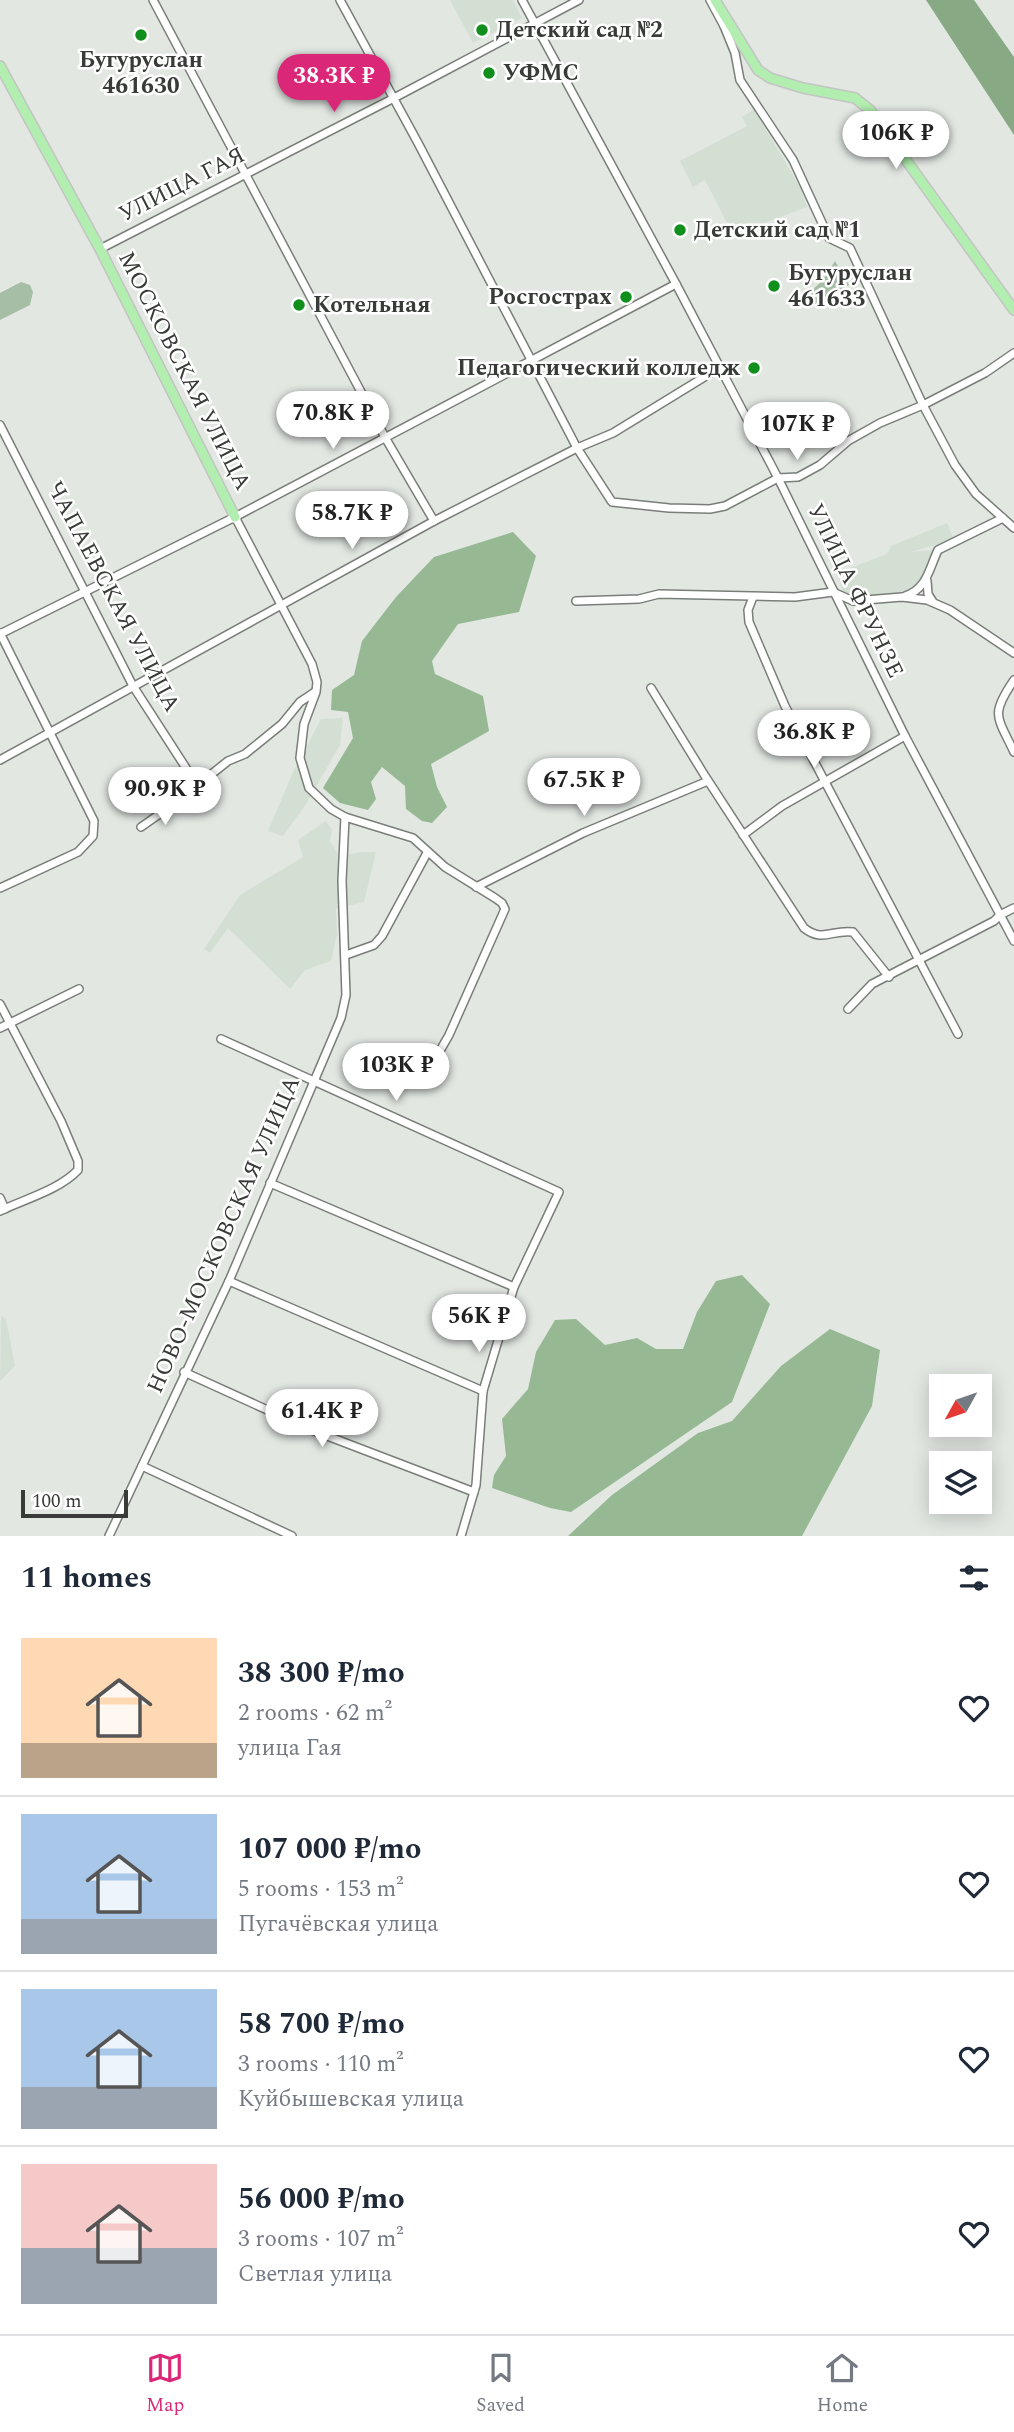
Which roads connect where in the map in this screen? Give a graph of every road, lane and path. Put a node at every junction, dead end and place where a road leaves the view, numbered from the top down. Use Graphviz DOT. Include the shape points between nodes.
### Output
graph roads {
  1 [pos="153,0"];
  2 [pos="340,0"];
  3 [pos="522,0"];
  4 [pos="579,0"];
  5 [pos="712,0"];
  6 [pos="724,22"];
  7 [pos="534,23"];
  8 [pos="0,66"];
  9 [pos="394,98"];
  10 [pos="247,174"];
  11 [pos="100,248"];
  12 [pos="676,284"];
  13 [pos="1014,310"];
  14 [pos="1014,353"];
  15 [pos="532,360"];
  16 [pos="719,368"];
  17 [pos="923,405"];
  18 [pos="0,425"];
  19 [pos="386,439"];
  20 [pos="577,448"];
  21 [pos="778,478"];
  22 [pos="235,517"];
  23 [pos="434,522"];
  24 [pos="1010,523"];
  25 [pos="927,581"];
  26 [pos="85,591"];
  27 [pos="833,592"];
  28 [pos="753,597"];
  29 [pos="902,597"];
  30 [pos="576,601"];
  31 [pos="933,602"];
  32 [pos="280,606"];
  33 [pos="0,634"];
  34 [pos="1014,653"];
  35 [pos="1014,680"];
  36 [pos="133,686"];
  37 [pos="651,688"];
  38 [pos="316,692"];
  39 [pos="50,732"];
  40 [pos="905,736"];
  41 [pos="1014,752"];
  42 [pos="0,761"];
  43 [pos="825,780"];
  44 [pos="708,781"];
  45 [pos="197,785"];
  46 [pos="345,817"];
  47 [pos="141,827"];
  48 [pos="743,835"];
  49 [pos="427,853"];
  50 [pos="476,887"];
  51 [pos="0,888"];
  52 [pos="1014,908"];
  53 [pos="1000,915"];
  54 [pos="1014,941"];
  55 [pos="346,955"];
  56 [pos="921,961"];
  57 [pos="889,977"];
  58 [pos="79,989"];
  59 [pos="0,1004"];
  60 [pos="848,1009"];
  61 [pos="11,1023"];
  62 [pos="0,1028"];
  63 [pos="958,1034"];
  64 [pos="221,1040"];
  65 [pos="429,1070"];
  66 [pos="314,1082"];
  67 [pos="270,1183"];
  68 [pos="0,1198"];
  69 [pos="2,1210"];
  70 [pos="229,1281"];
  71 [pos="514,1287"];
  72 [pos="184,1373"];
  73 [pos="483,1391"];
  74 [pos="142,1466"];
  75 [pos="474,1492"];
  76 [pos="109,1536"];
  77 [pos="292,1536"];
  78 [pos="461,1536"];
  1 -- 10 [label="street"];
  2 -- 9 [label="street"];
  3 -- 7 [label="street, УЛИЦА ФРУНЗЕ"];
  4 -- 7 [label="street, УЛИЦА ГАЯ"];
  5 -- 6 [label="main road"];
  6 -- 13 [label="main road" via="758,70 770,78 855,98 870,110"];
  6 -- 17 [label="street" via="740,80 793,160 829,238 850,248"];
  7 -- 9 [label="street, УЛИЦА ГАЯ"];
  7 -- 12 [label="street, УЛИЦА ФРУНЗЕ"];
  8 -- 11 [label="main road, МОСКОВСКАЯ УЛИЦА"];
  9 -- 10 [label="street, УЛИЦА ГАЯ"];
  9 -- 15 [label="street"];
  10 -- 11 [label="street, УЛИЦА ГАЯ"];
  10 -- 19 [label="street"];
  11 -- 22 [label="main road, МОСКОВСКАЯ УЛИЦА"];
  12 -- 15 [label="street"];
  12 -- 16 [label="street, УЛИЦА ФРУНЗЕ"];
  14 -- 17 [label="street"];
  15 -- 19 [label="street"];
  15 -- 20 [label="street"];
  16 -- 20 [label="street" via="613,433"];
  16 -- 21 [label="street, УЛИЦА ФРУНЗЕ"];
  17 -- 21 [label="street" via="859,435 798,477"];
  17 -- 24 [label="street" via="969,485"];
  18 -- 26 [label="street, ЧАПАЕВСКАЯ УЛИЦА"];
  19 -- 22 [label="street"];
  19 -- 23 [label="street"];
  20 -- 21 [label="street" via="612,502 710,509"];
  20 -- 23 [label="street"];
  21 -- 27 [label="street, УЛИЦА ФРУНЗЕ"];
  22 -- 26 [label="street"];
  22 -- 32 [label="street, МОСКОВСКАЯ УЛИЦА"];
  23 -- 32 [label="street"];
  24 -- 25 [label="street" via="938,550"];
  25 -- 29 [label="street"];
  25 -- 31 [label="street"];
  26 -- 33 [label="street"];
  26 -- 36 [label="street, ЧАПАЕВСКАЯ УЛИЦА"];
  27 -- 28 [label="street"];
  27 -- 29 [label="street" via="853,601"];
  27 -- 40 [label="street, УЛИЦА ФРУНЗЕ"];
  28 -- 30 [label="street" via="659,594"];
  28 -- 43 [label="street" via="749,622 785,706"];
  29 -- 31 [label="street"];
  31 -- 34 [label="street"];
  32 -- 36 [label="street"];
  32 -- 38 [label="street, МОСКОВСКАЯ УЛИЦА" via="312,664"];
  33 -- 39 [label="street"];
  35 -- 41 [label="street" via="997,716"];
  36 -- 39 [label="street"];
  36 -- 45 [label="street, ЧАПАЕВСКАЯ УЛИЦА"];
  37 -- 44 [label="street"];
  38 -- 45 [label="street" via="245,754"];
  38 -- 46 [label="street" via="304,724 300,758 309,788"];
  39 -- 42 [label="street"];
  39 -- 51 [label="street" via="94,821 93,836 66,859"];
  40 -- 43 [label="street"];
  40 -- 53 [label="street, УЛИЦА ФРУНЗЕ"];
  43 -- 48 [label="street"];
  43 -- 56 [label="street"];
  44 -- 48 [label="street"];
  44 -- 50 [label="street" via="583,833"];
  45 -- 47 [label="street"];
  46 -- 49 [label="street" via="412,838"];
  46 -- 55 [label="street, НОВО-МОСКОВСКАЯ УЛИЦА"];
  48 -- 57 [label="street" via="804,928 822,937 853,932"];
  49 -- 50 [label="street"];
  49 -- 55 [label="street" via="382,936"];
  50 -- 65 [label="street" via="505,909"];
  52 -- 53 [label="street"];
  53 -- 54 [label="street, УЛИЦА ФРУНЗЕ"];
  53 -- 56 [label="street"];
  55 -- 66 [label="street, НОВО-МОСКОВСКАЯ УЛИЦА" via="341,1018"];
  56 -- 57 [label="street"];
  56 -- 63 [label="street"];
  57 -- 60 [label="street" via="872,984"];
  58 -- 61 [label="street"];
  59 -- 61 [label="street"];
  61 -- 62 [label="street"];
  61 -- 69 [label="street" via="61,1121 78,1170"];
  64 -- 66 [label="street"];
  66 -- 67 [label="street, НОВО-МОСКОВСКАЯ УЛИЦА"];
  66 -- 71 [label="street" via="559,1192"];
  67 -- 70 [label="street, НОВО-МОСКОВСКАЯ УЛИЦА"];
  67 -- 71 [label="street"];
  68 -- 69 [label="street"];
  70 -- 72 [label="street, НОВО-МОСКОВСКАЯ УЛИЦА"];
  70 -- 73 [label="street"];
  71 -- 73 [label="street"];
  72 -- 74 [label="street, НОВО-МОСКОВСКАЯ УЛИЦА"];
  72 -- 75 [label="street" via="309,1429"];
  73 -- 75 [label="street"];
  74 -- 76 [label="street, НОВО-МОСКОВСКАЯ УЛИЦА"];
  74 -- 77 [label="street"];
  75 -- 78 [label="street"];
}
